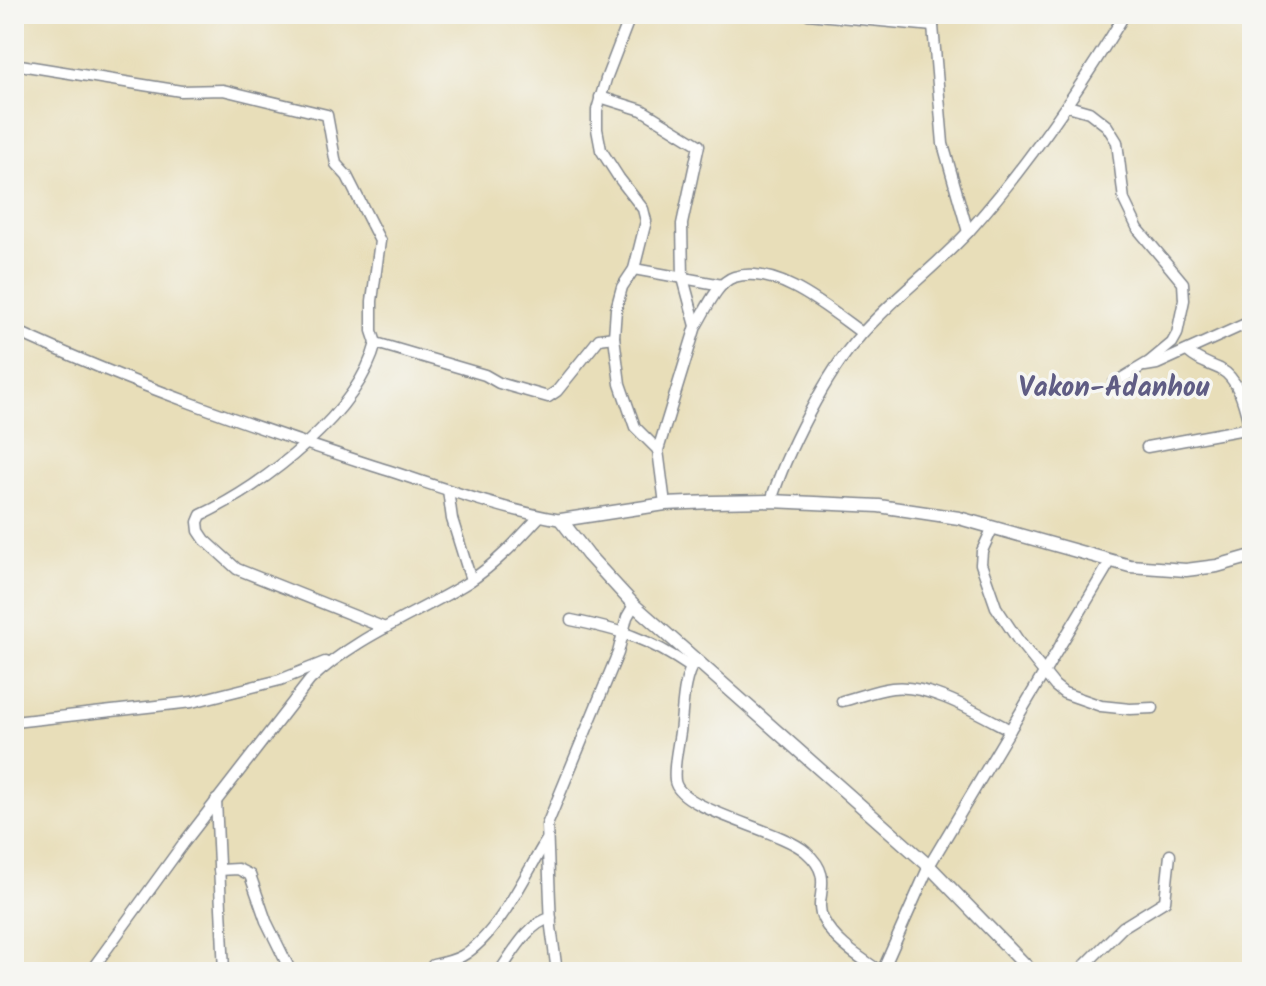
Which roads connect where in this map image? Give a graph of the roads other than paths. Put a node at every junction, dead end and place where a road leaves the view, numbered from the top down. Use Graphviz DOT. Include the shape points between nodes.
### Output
graph roads {
  1 [pos="631,14"];
  2 [pos="808,14"];
  3 [pos="932,14"];
  4 [pos="1125,14"];
  5 [pos="933,26"];
  6 [pos="14,60"];
  7 [pos="600,97"];
  8 [pos="1068,106"];
  9 [pos="968,232"];
  10 [pos="634,269"];
  11 [pos="683,278"];
  12 [pos="722,285"];
  13 [pos="1248,324"];
  14 [pos="696,326"];
  15 [pos="14,330"];
  16 [pos="862,333"];
  17 [pos="614,337"];
  18 [pos="376,343"];
  19 [pos="1187,351"];
  20 [pos="1143,366"];
  21 [pos="1114,383"];
  22 [pos="1251,432"];
  23 [pos="304,443"];
  24 [pos="1147,447"];
  25 [pos="658,450"];
  26 [pos="448,490"];
  27 [pos="771,501"];
  28 [pos="665,504"];
  29 [pos="539,517"];
  30 [pos="561,520"];
  31 [pos="993,527"];
  32 [pos="1252,556"];
  33 [pos="1110,562"];
  34 [pos="471,580"];
  35 [pos="634,605"];
  36 [pos="571,620"];
  37 [pos="385,628"];
  38 [pos="624,632"];
  39 [pos="331,660"];
  40 [pos="692,664"];
  41 [pos="1045,672"];
  42 [pos="842,701"];
  43 [pos="1153,708"];
  44 [pos="14,722"];
  45 [pos="1010,730"];
  46 [pos="216,800"];
  47 [pos="547,840"];
  48 [pos="1170,855"];
  49 [pos="929,866"];
  50 [pos="219,870"];
  51 [pos="551,918"];
  52 [pos="433,965"];
  53 [pos="90,972"];
  54 [pos="224,972"];
  55 [pos="291,972"];
  56 [pos="499,972"];
  57 [pos="557,972"];
  58 [pos="881,972"];
  59 [pos="1032,972"];
  60 [pos="1078,972"];
  1 -- 7 [label="street"];
  2 -- 5 [label="street"];
  3 -- 5 [label="street"];
  4 -- 8 [label="street"];
  5 -- 9 [label="street" via="943,144"];
  6 -- 18 [label="street" via="181,91 223,90 327,115 336,164 380,241 372,301"];
  7 -- 10 [label="street" via="601,150 646,221"];
  7 -- 11 [label="street" via="642,110 699,145 682,224"];
  8 -- 9 [label="street"];
  8 -- 20 [label="street" via="1089,112 1107,126 1117,142 1124,200 1138,229 1183,283 1177,334"];
  9 -- 16 [label="street"];
  10 -- 11 [label="street"];
  10 -- 17 [label="street" via="622,287"];
  11 -- 12 [label="street"];
  11 -- 14 [label="street"];
  12 -- 14 [label="street"];
  12 -- 16 [label="street" via="733,277 771,278 802,289"];
  13 -- 19 [label="street"];
  14 -- 25 [label="street"];
  15 -- 23 [label="street" via="128,381"];
  16 -- 27 [label="street" via="824,388"];
  17 -- 18 [label="street" via="599,339 548,397"];
  17 -- 25 [label="street" via="620,384 635,427"];
  18 -- 23 [label="street" via="357,384"];
  19 -- 20 [label="street"];
  19 -- 22 [label="street" via="1235,383"];
  20 -- 21 [label="street"];
  22 -- 24 [label="street"];
  23 -- 26 [label="street"];
  23 -- 37 [label="street" via="284,463 201,515 199,531 237,569"];
  25 -- 28 [label="street"];
  26 -- 29 [label="street"];
  26 -- 34 [label="street"];
  27 -- 28 [label="main road"];
  27 -- 31 [label="main road" via="879,506"];
  28 -- 30 [label="main road"];
  29 -- 30 [label="street"];
  29 -- 34 [label="street"];
  30 -- 35 [label="main road"];
  31 -- 33 [label="main road"];
  31 -- 41 [label="street" via="981,564 996,607"];
  32 -- 33 [label="main road" via="1186,570"];
  33 -- 41 [label="street"];
  34 -- 37 [label="street"];
  35 -- 38 [label="street"];
  35 -- 40 [label="main road"];
  36 -- 38 [label="street"];
  37 -- 39 [label="street"];
  38 -- 40 [label="street"];
  38 -- 47 [label="street" via="547,825"];
  39 -- 44 [label="street" via="280,680 192,702"];
  39 -- 46 [label="street" via="292,701"];
  40 -- 49 [label="main road"];
  40 -- 58 [label="street" via="675,779 679,792 804,850 823,878 822,917 842,942"];
  41 -- 43 [label="street" via="1064,693 1101,706"];
  41 -- 45 [label="street"];
  42 -- 45 [label="street" via="912,687"];
  45 -- 49 [label="street"];
  46 -- 50 [label="street"];
  46 -- 53 [label="street"];
  47 -- 51 [label="street"];
  47 -- 52 [label="street" via="477,945"];
  48 -- 60 [label="street" via="1165,901 1123,927"];
  49 -- 58 [label="street"];
  49 -- 59 [label="main road"];
  50 -- 54 [label="street"];
  50 -- 55 [label="street" via="238,869 250,875"];
  51 -- 56 [label="street" via="531,929"];
  51 -- 57 [label="street"];
}
